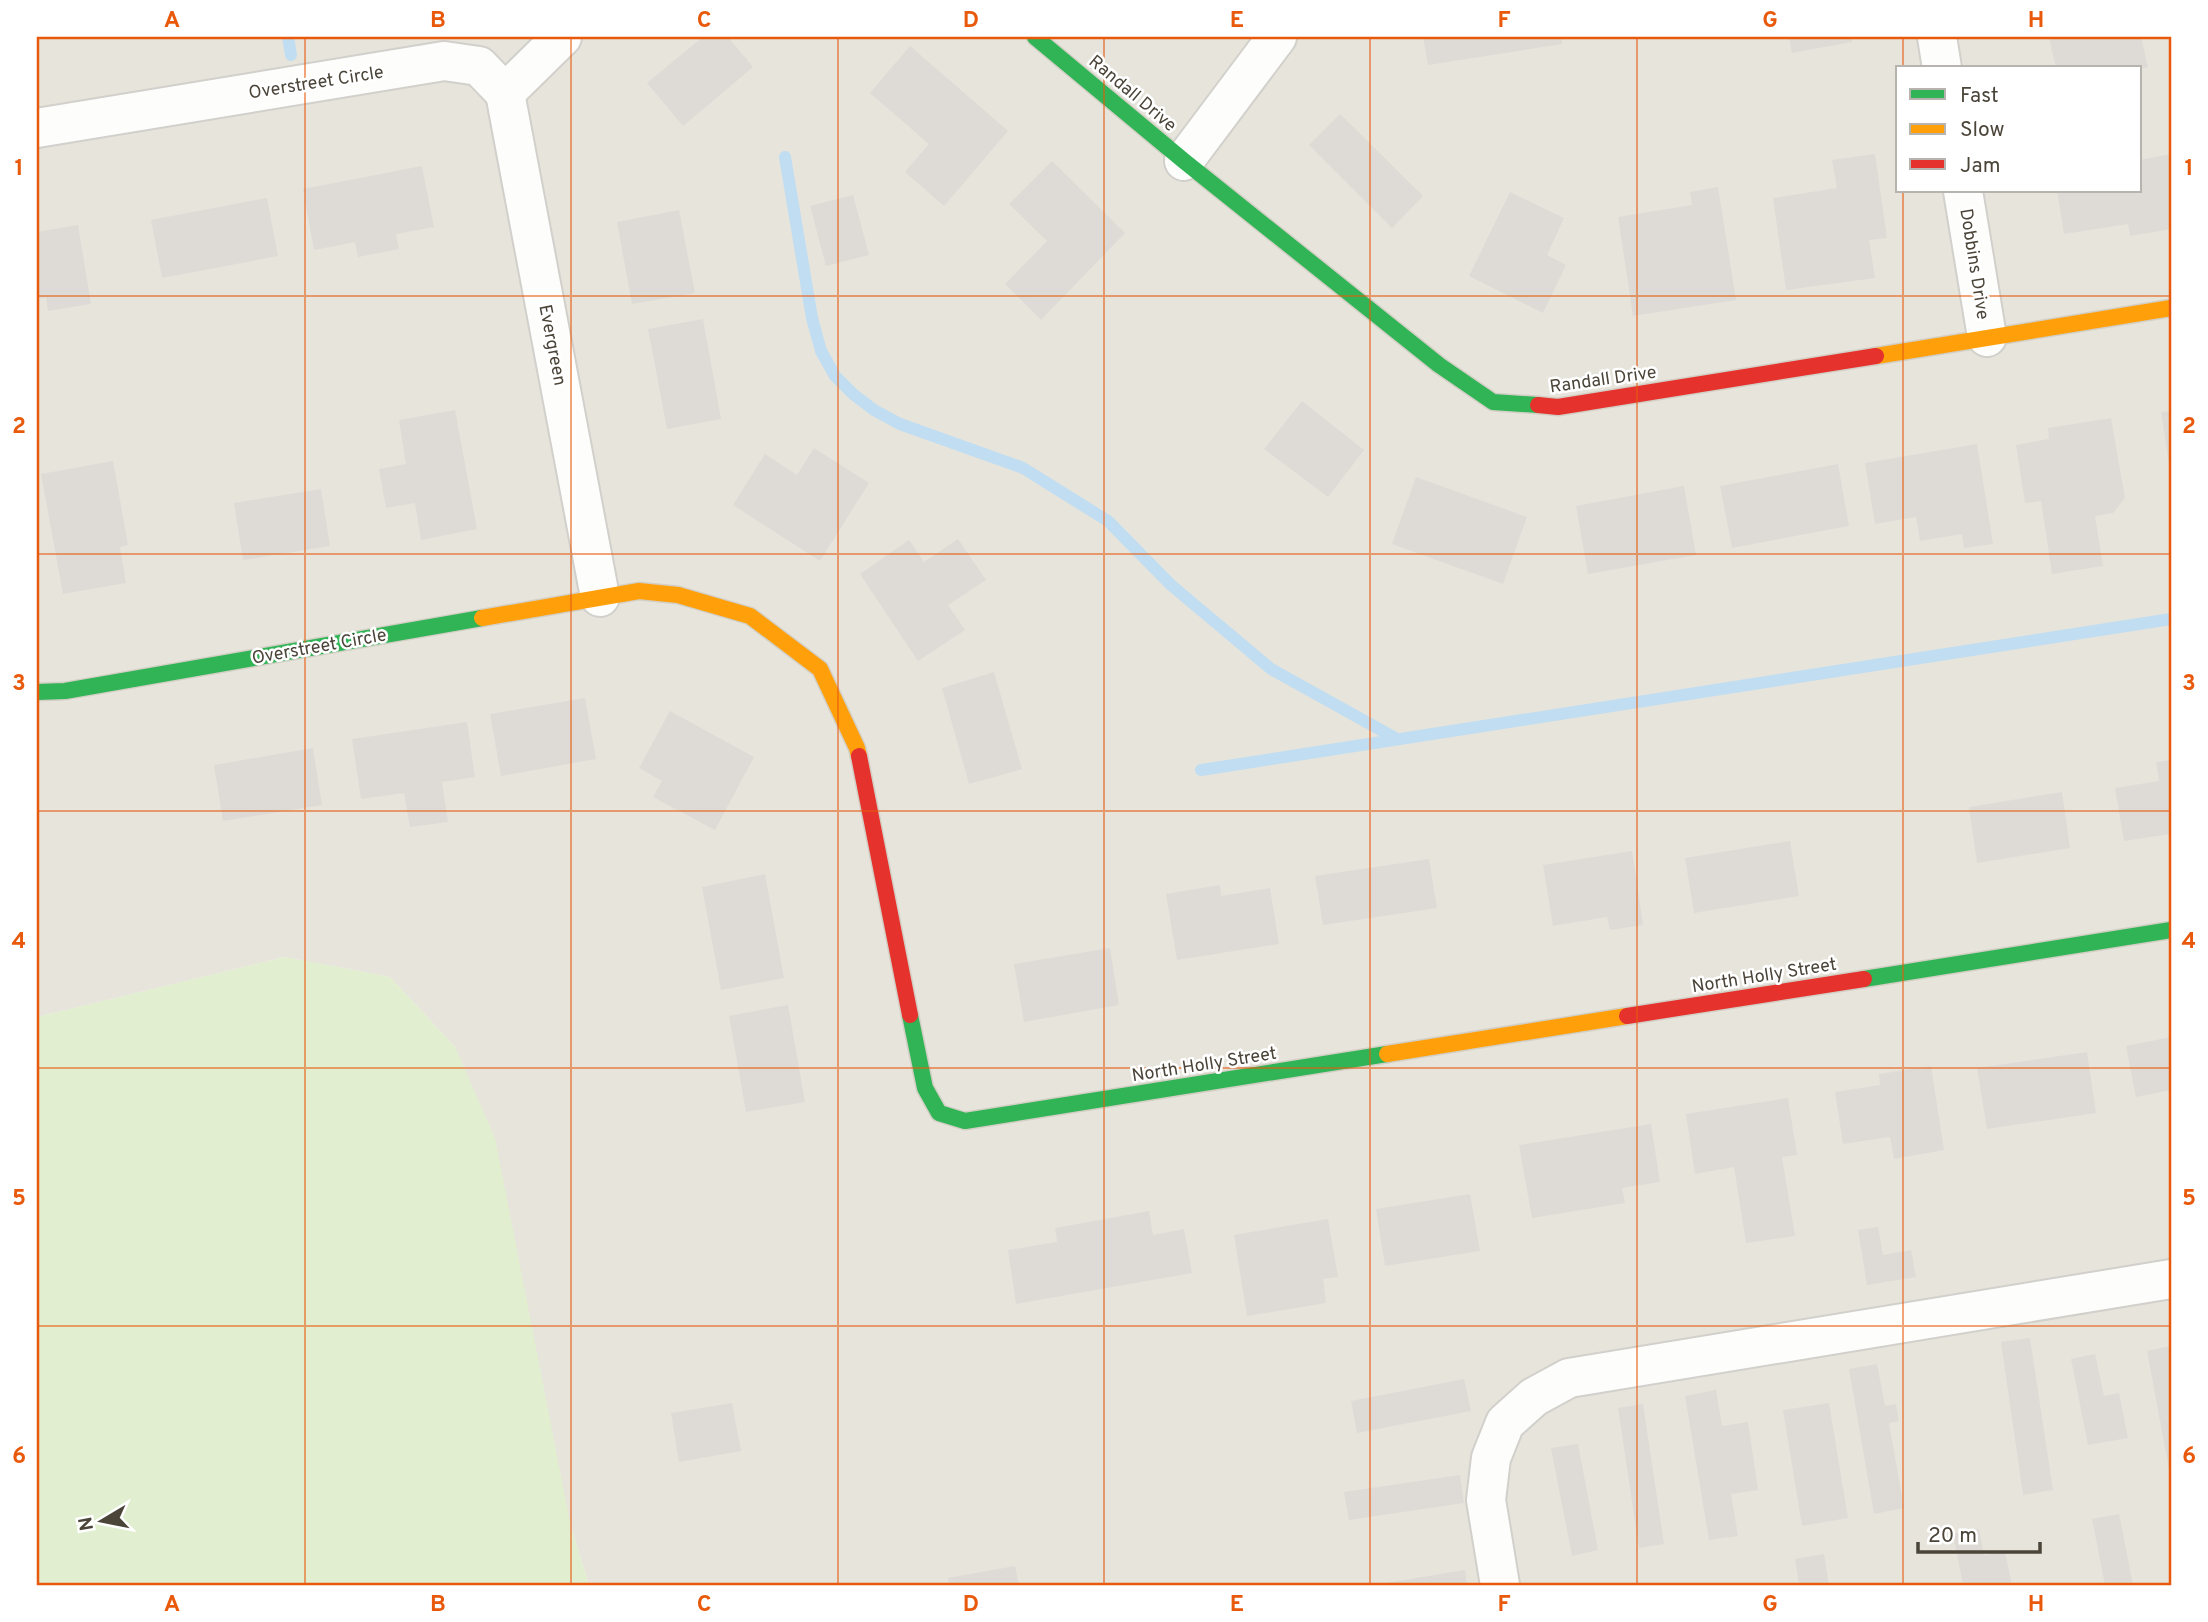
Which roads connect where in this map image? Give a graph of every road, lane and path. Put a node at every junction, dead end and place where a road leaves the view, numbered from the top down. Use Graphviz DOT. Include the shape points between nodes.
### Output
graph roads {
  1 [pos="562,37"];
  2 [pos="1035,37"];
  3 [pos="1277,37"];
  4 [pos="1937,37"];
  5 [pos="1942,66"];
  6 [pos="505,93"];
  7 [pos="37,128"];
  8 [pos="1184,161"];
  9 [pos="1963,192"];
  10 [pos="2171,308"];
  11 [pos="1987,337"];
  12 [pos="600,597"];
  13 [pos="37,692"];
  14 [pos="2171,930"];
  15 [pos="2171,1279"];
  16 [pos="1500,1585"];
  1 -- 6 [label="street"];
  2 -- 8 [label="street, Randall Drive"];
  3 -- 8 [label="street"];
  4 -- 5 [label="street"];
  6 -- 7 [label="street, Overstreet Circle" via="479,66 444,61"];
  6 -- 12 [label="street, Evergreen"];
  8 -- 11 [label="street, Randall Drive" via="1439,365 1493,402 1558,407"];
  9 -- 11 [label="street, Dobbins Drive"];
  10 -- 11 [label="street, Randall Drive"];
  12 -- 13 [label="street, Overstreet Circle" via="65,691"];
  12 -- 14 [label="street, North Holly Street" via="639,591 678,595 750,616 820,669 857,748 925,1088 939,1113 965,1121"];
  15 -- 16 [label="street" via="1569,1378 1534,1397 1505,1423 1491,1458 1486,1500"];
}
